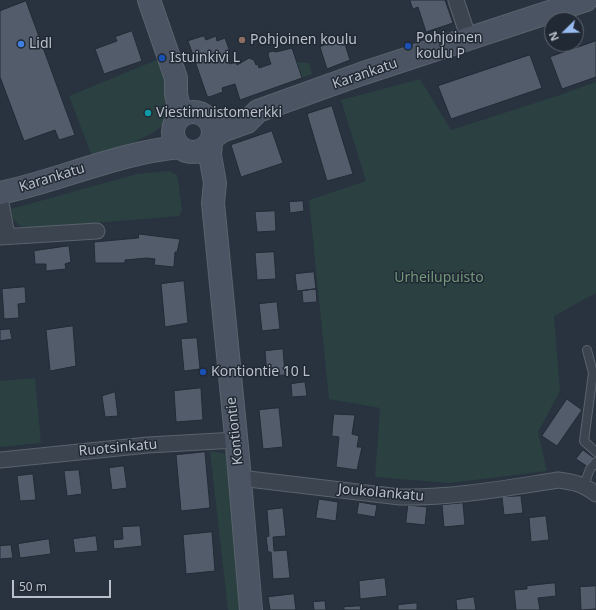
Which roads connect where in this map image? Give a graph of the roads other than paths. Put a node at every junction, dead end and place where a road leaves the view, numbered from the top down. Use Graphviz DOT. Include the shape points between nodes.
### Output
graph roads {
  1 [pos="149,0"];
  2 [pos="456,0"];
  3 [pos="586,0"];
  4 [pos="469,39"];
  5 [pos="197,126"];
  6 [pos="185,149"];
  7 [pos="127,156"];
  8 [pos="0,193"];
  9 [pos="0,197"];
  10 [pos="213,203"];
  11 [pos="97,231"];
  12 [pos="4,236"];
  13 [pos="587,350"];
  14 [pos="236,440"];
  15 [pos="596,452"];
  16 [pos="0,460"];
  17 [pos="596,462"];
  18 [pos="240,478"];
  19 [pos="583,487"];
  20 [pos="252,610"];
  1 -- 5 [label="street" via="176,78 184,89"];
  2 -- 4 [label="street"];
  3 -- 4 [label="street, Karankatu"];
  4 -- 5 [label="street, Karankatu" via="258,111 247,122 222,131"];
  5 -- 6 [label="street, Karankatu" via="202,151"];
  5 -- 6 [label="street, Kontiontie" via="174,135 177,143"];
  5 -- 7 [label="street, Karankatu"];
  5 -- 10 [label="street, Kontiontie" via="210,155 215,184"];
  6 -- 7 [label="street, Karankatu"];
  6 -- 10 [label="street, Kontiontie" via="195,160 203,187"];
  7 -- 8 [label="street, Karankatu"];
  9 -- 12 [label="street"];
  10 -- 14 [label="street, Kontiontie"];
  11 -- 12 [label="street"];
  13 -- 15 [label="lane" via="593,373 584,441"];
  14 -- 16 [label="street, Ruotsinkatu" via="148,445"];
  14 -- 18 [label="street, Kontiontie"];
  17 -- 19 [label="lane" via="590,469"];
  18 -- 19 [label="street, Joukolankatu" via="425,498 558,480"];
  18 -- 20 [label="street, Kontiontie"];
}
